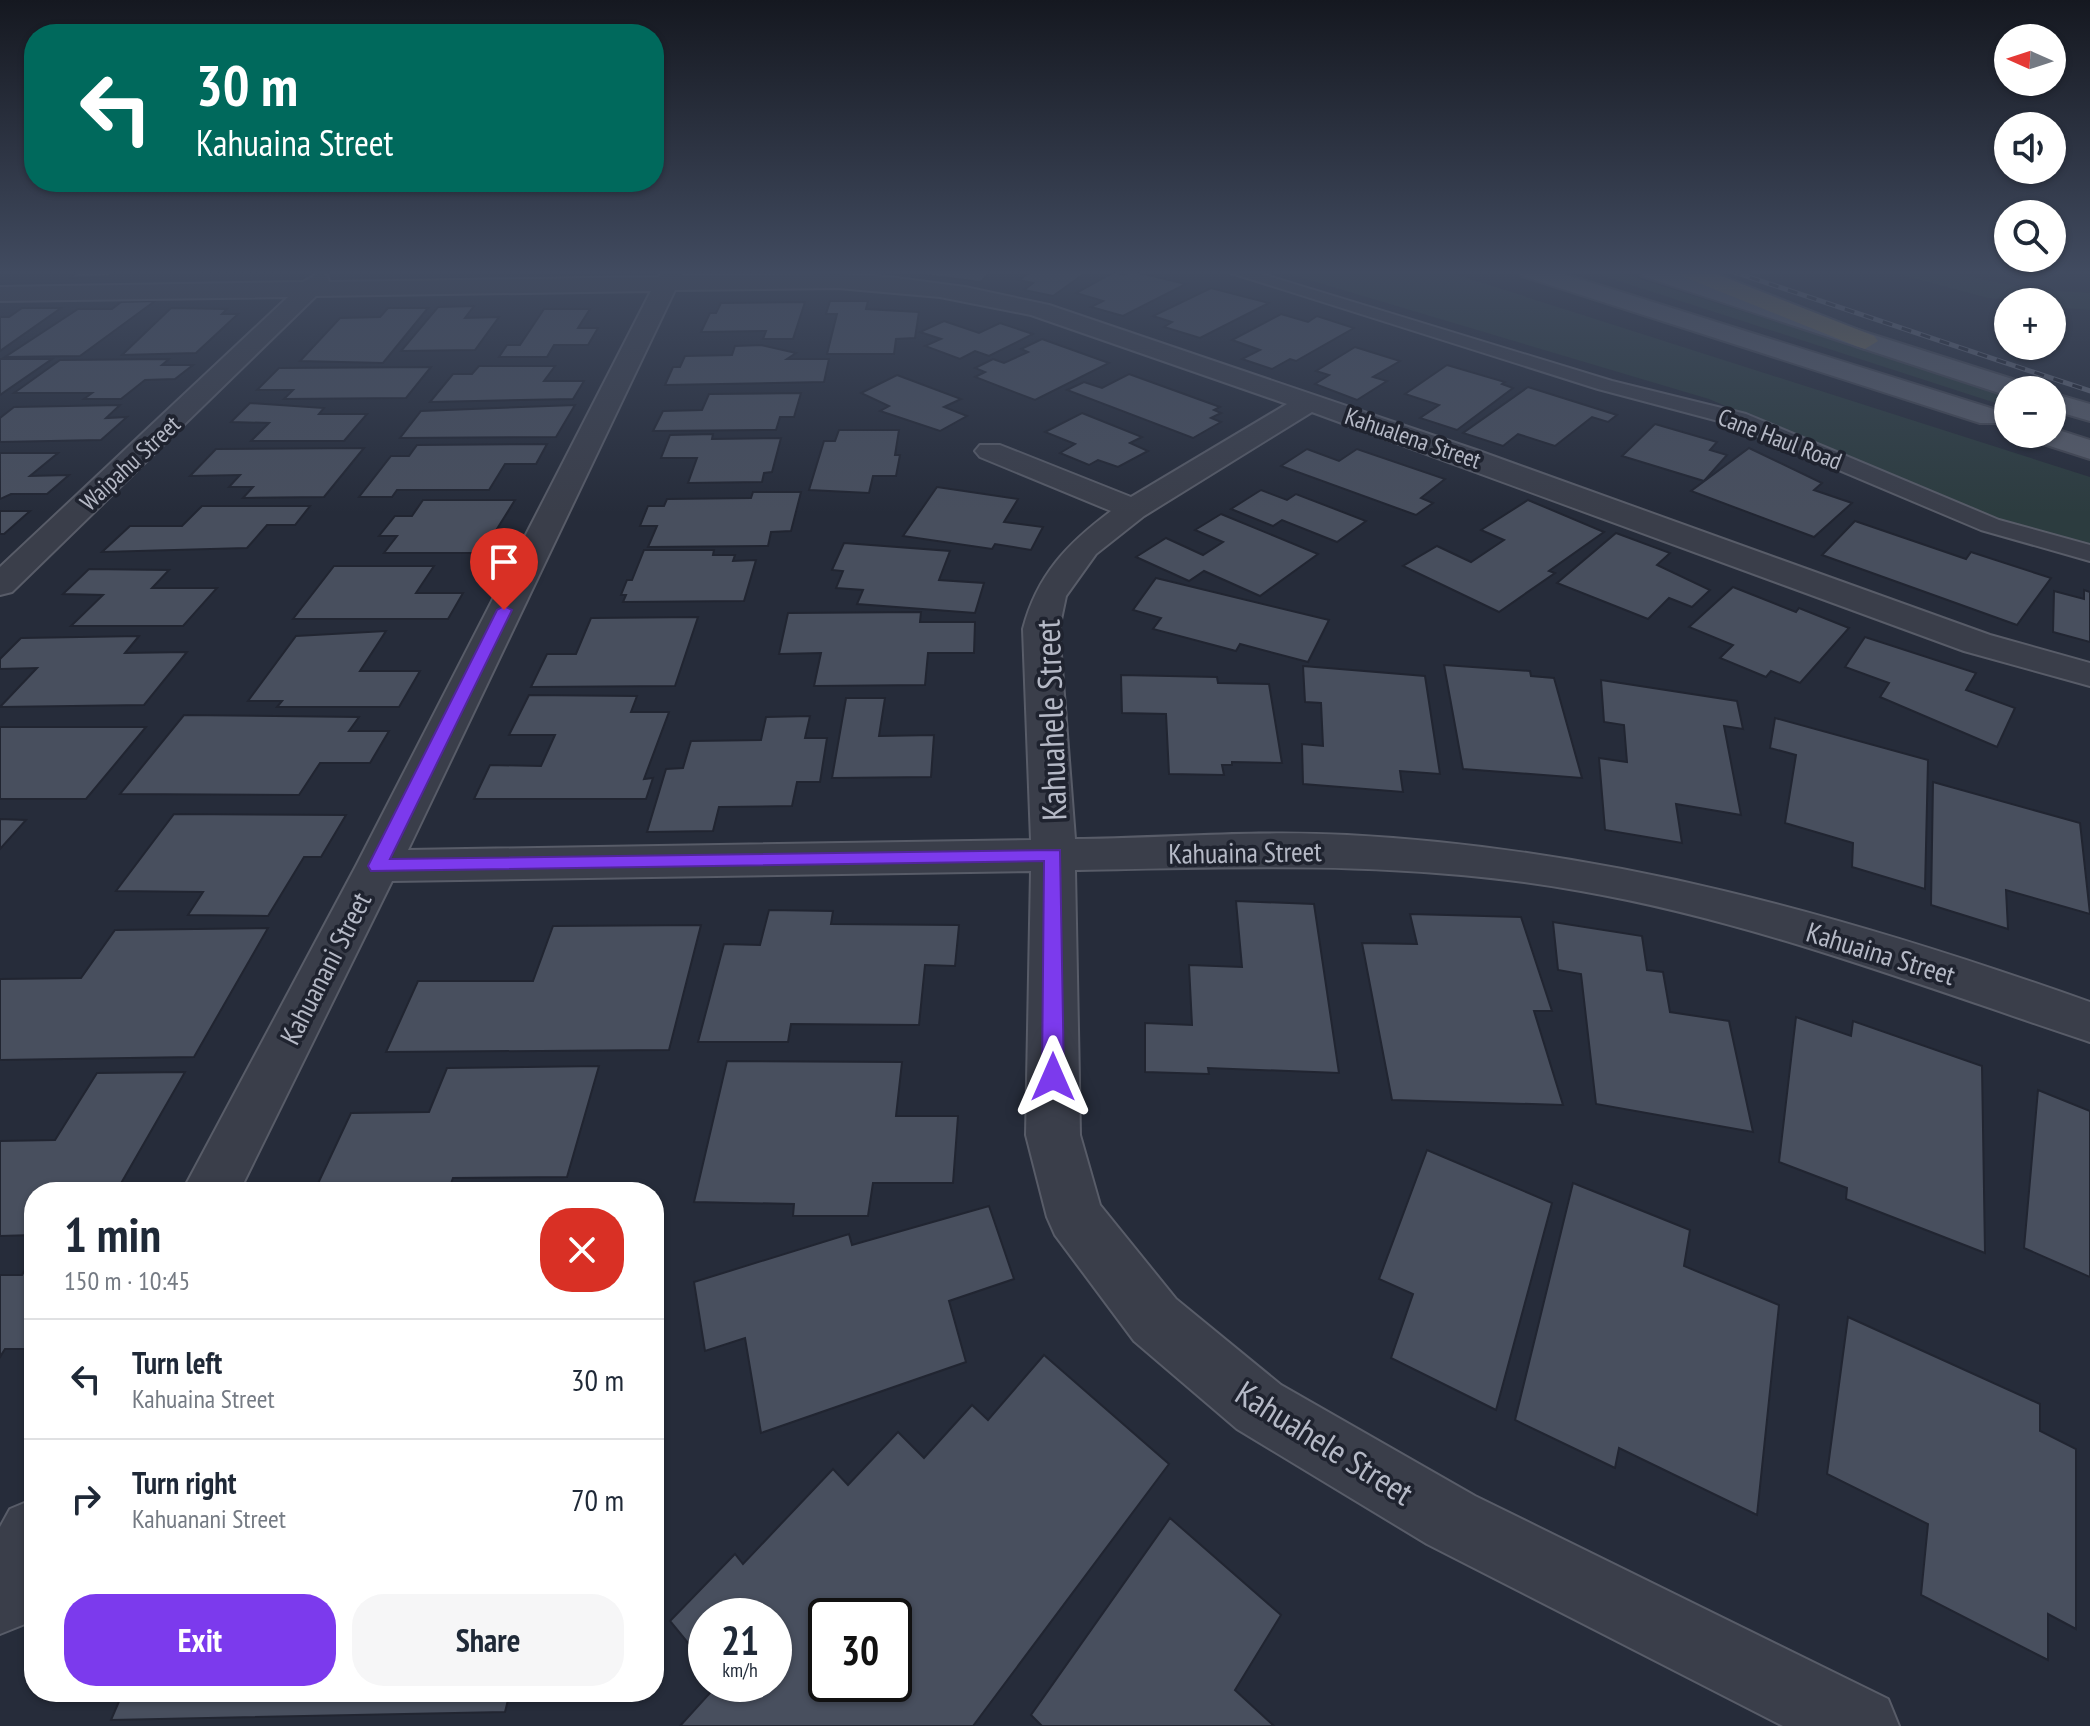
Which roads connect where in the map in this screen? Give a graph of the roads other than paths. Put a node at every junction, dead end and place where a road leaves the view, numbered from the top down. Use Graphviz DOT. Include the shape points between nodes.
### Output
graph roads {
  1 [pos="243,352"];
  2 [pos="633,352"];
  3 [pos="1157,352"];
  4 [pos="1496,352"];
  5 [pos="1791,352"];
  6 [pos="1813,352"];
  7 [pos="1898,352"];
  8 [pos="1994,382"];
  9 [pos="1310,402"];
  10 [pos="2066,405"];
  11 [pos="2090,413"];
  12 [pos="1994,418"];
  13 [pos="1994,418"];
  14 [pos="2066,442"];
  15 [pos="2090,450"];
  16 [pos="990,451"];
  17 [pos="1133,509"];
  18 [pos="2090,553"];
  19 [pos="0,585"];
  20 [pos="2090,675"];
  21 [pos="1054,855"];
  22 [pos="378,866"];
  23 [pos="2090,1022"];
  24 [pos="215,1182"];
  25 [pos="24,1552"];
  26 [pos="0,1599"];
  27 [pos="1861,1726"];
  1 -- 19 [label="street, Waipahu Street"];
  2 -- 22 [label="street, Kahuanani Street"];
  3 -- 9 [label="street, Kahualena Street"];
  4 -- 18 [label="lane, Cane Haul Road" via="1738,419 1990,525"];
  5 -- 12 [label="main road"];
  6 -- 13 [label="main road"];
  7 -- 8 [label="main road"];
  9 -- 17 [label="street, Kahuahele Street"];
  9 -- 20 [label="street, Kahualena Street" via="1964,639"];
  10 -- 11 [label="main road"];
  14 -- 15 [label="main road"];
  16 -- 17 [label="street"];
  17 -- 21 [label="street, Kahuahele Street" via="1066,568 1049,596 1041,629"];
  21 -- 22 [label="street, Kahuaina Street"];
  21 -- 23 [label="street, Kahuaina Street" via="1343,850 1468,858 1600,878 1798,927"];
  21 -- 27 [label="street, Kahuahele Street" via="1053,1135 1075,1217 1155,1320 1259,1407 1451,1520"];
  22 -- 24 [label="street, Kahuanani Street"];
  25 -- 26 [label="street"];
}
